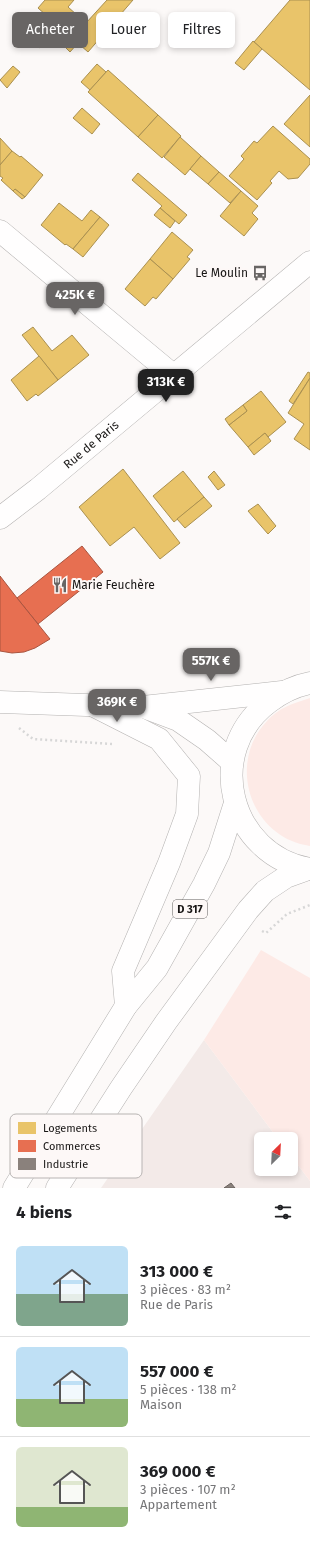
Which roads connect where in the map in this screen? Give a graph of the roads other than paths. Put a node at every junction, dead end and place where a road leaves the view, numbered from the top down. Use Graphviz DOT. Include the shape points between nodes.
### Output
graph roads {
  1 [pos="0,231"];
  2 [pos="310,262"];
  3 [pos="173,375"];
  4 [pos="0,518"];
  5 [pos="310,683"];
  6 [pos="282,692"];
  7 [pos="0,702"];
  8 [pos="92,705"];
  9 [pos="143,707"];
  10 [pos="232,762"];
  11 [pos="235,803"];
  12 [pos="309,869"];
  13 [pos="126,1006"];
  14 [pos="60,1114"];
  15 [pos="104,1114"];
  16 [pos="20,1178"];
  17 [pos="63,1178"];
  18 [pos="14,1188"];
  19 [pos="57,1188"];
  1 -- 3 [label="main road"];
  2 -- 3 [label="main road, Rue de Paris"];
  3 -- 4 [label="main road, Rue de Paris"];
  5 -- 6 [label="main road"];
  6 -- 9 [label="main road"];
  6 -- 10 [label="main road" via="258,710 241,734"];
  7 -- 8 [label="main road"];
  8 -- 9 [label="main road"];
  8 -- 13 [label="main road" via="159,739 189,776 187,814 169,864 123,970"];
  9 -- 10 [label="main road" via="178,720 207,740"];
  10 -- 11 [label="main road" via="231,783"];
  11 -- 12 [label="main road" via="243,822 255,839 288,863"];
  11 -- 13 [label="main road, D 317" via="219,853 204,884 157,968"];
  12 -- 15 [label="main road" via="286,877 265,891 248,910 166,1022"];
  13 -- 14 [label="main road, D 317"];
  16 -- 18 [label="main road, D 317"];
  17 -- 19 [label="main road"];
}
